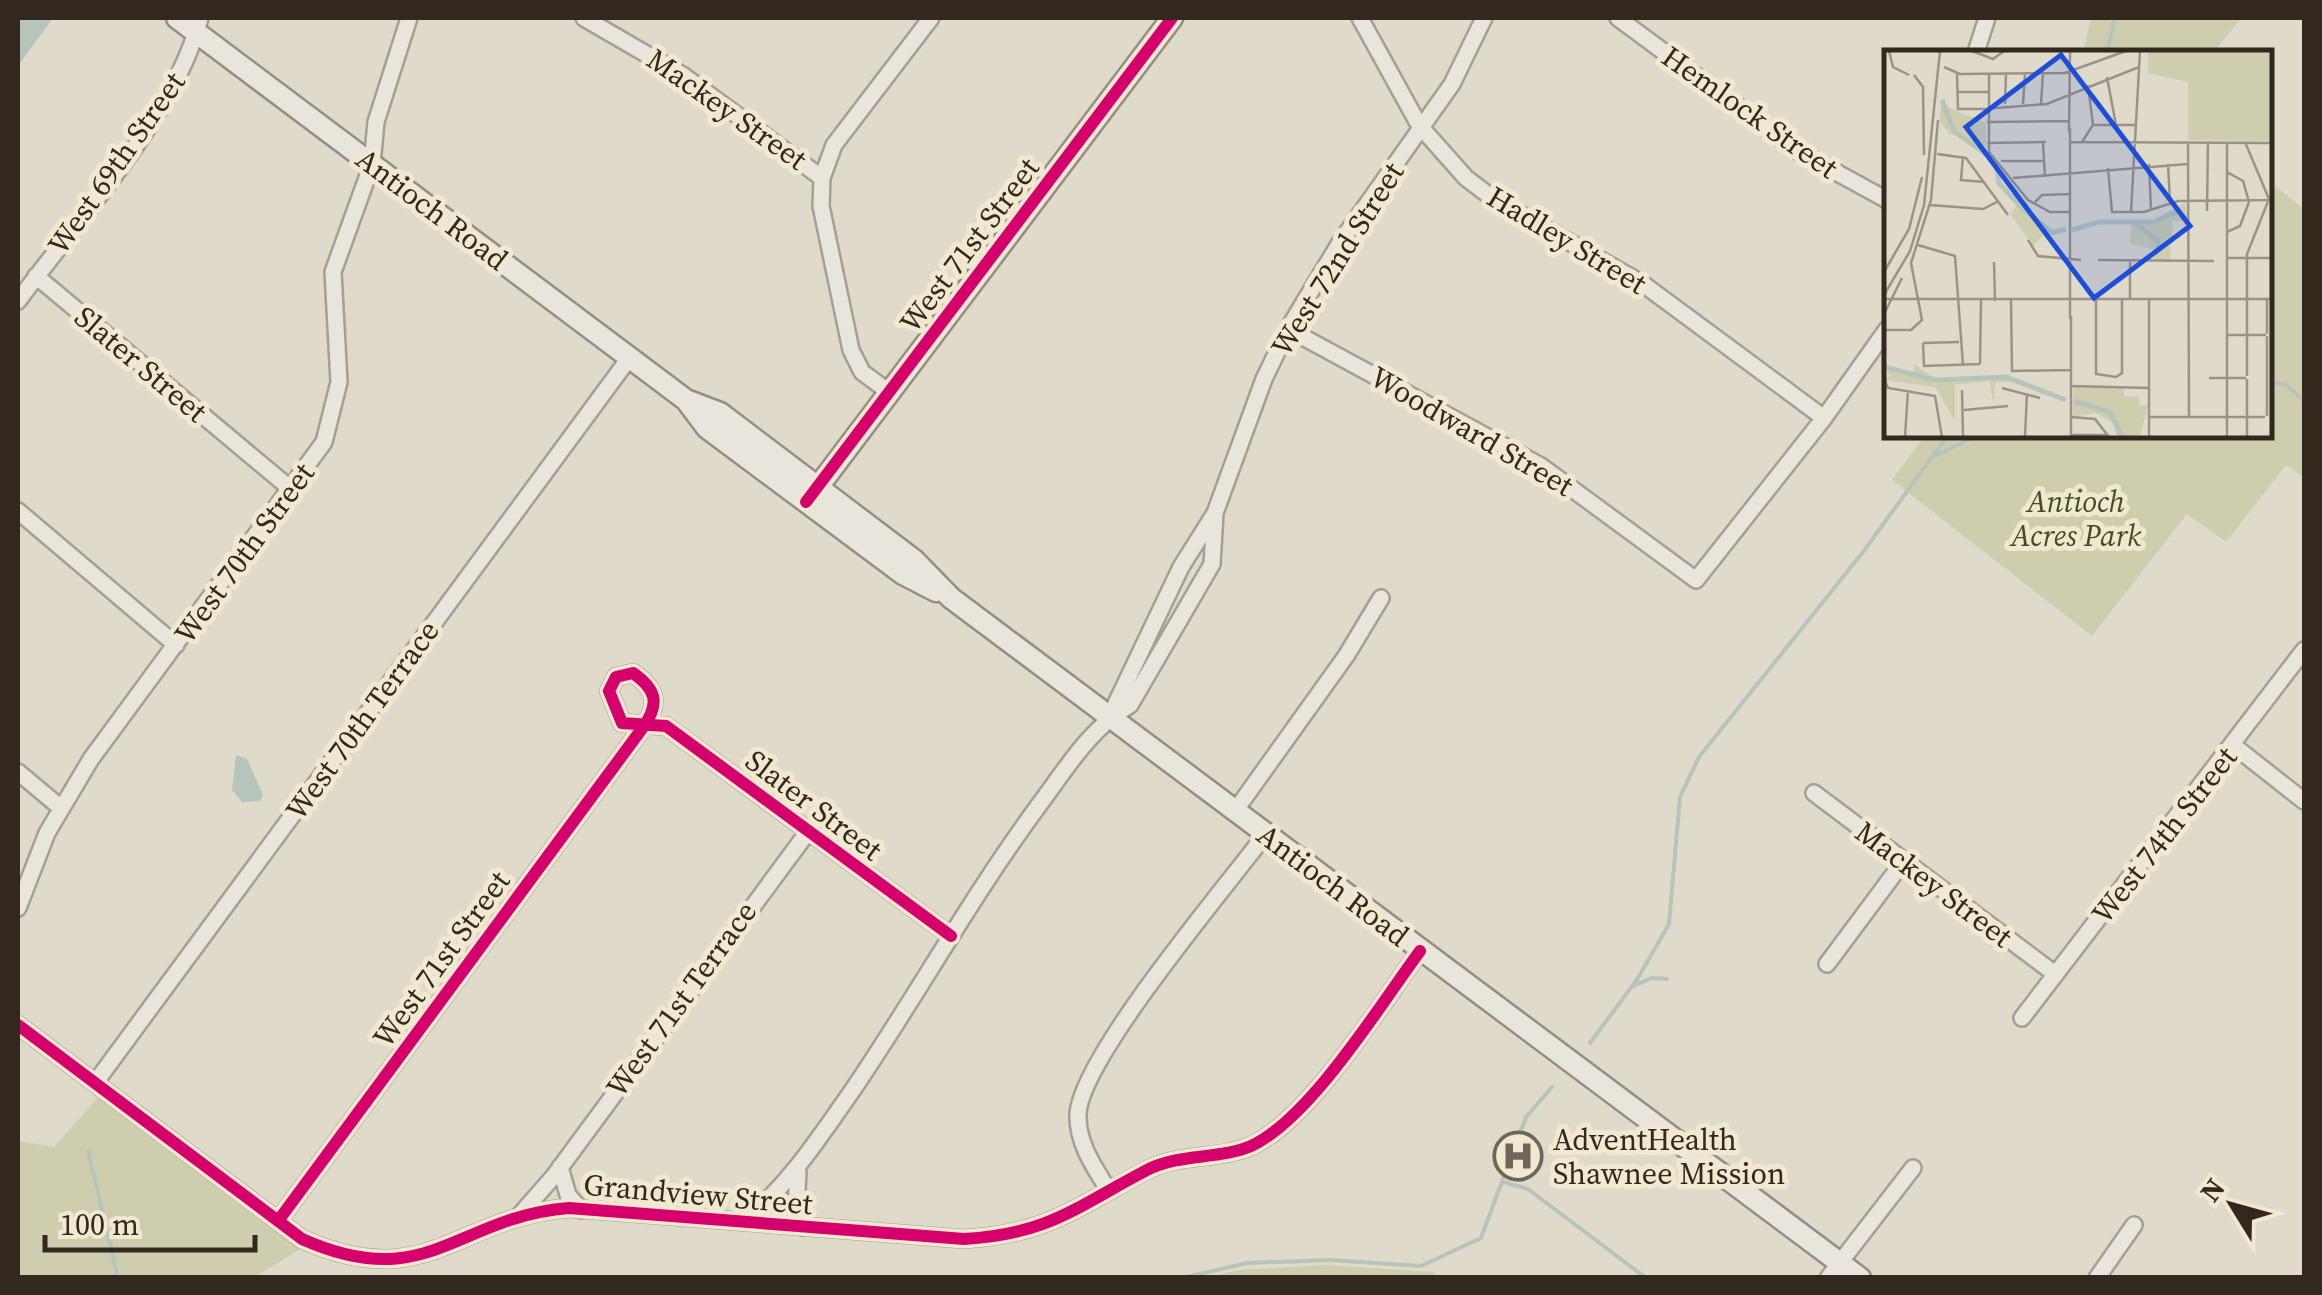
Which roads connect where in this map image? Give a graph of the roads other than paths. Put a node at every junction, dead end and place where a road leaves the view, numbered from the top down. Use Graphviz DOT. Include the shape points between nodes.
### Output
graph roads {
  1 [pos="177,18"];
  2 [pos="410,18"];
  3 [pos="584,18"];
  4 [pos="932,18"];
  5 [pos="1172,18"];
  6 [pos="1360,18"];
  7 [pos="1484,18"];
  8 [pos="1618,18"];
  9 [pos="1986,18"];
  10 [pos="199,25"];
  11 [pos="1977,50"];
  12 [pos="1419,125"];
  13 [pos="372,164"];
  14 [pos="822,178"];
  15 [pos="1884,198"];
  16 [pos="36,276"];
  17 [pos="18,300"];
  18 [pos="1288,328"];
  19 [pos="1884,333"];
  20 [pos="630,357"];
  21 [pos="889,392"];
  22 [pos="1824,418"];
  23 [pos="292,490"];
  24 [pos="812,494"];
  25 [pos="18,511"];
  26 [pos="1215,513"];
  27 [pos="1381,598"];
  28 [pos="176,645"];
  29 [pos="2304,650"];
  30 [pos="1110,717"];
  31 [pos="644,726"];
  32 [pos="2234,746"];
  33 [pos="18,772"];
  34 [pos="1814,794"];
  35 [pos="2304,800"];
  36 [pos="61,808"];
  37 [pos="1236,811"];
  38 [pos="807,834"];
  39 [pos="1265,834"];
  40 [pos="1903,862"];
  41 [pos="18,908"];
  42 [pos="951,936"];
  43 [pos="1420,951"];
  44 [pos="1827,964"];
  45 [pos="2055,974"];
  46 [pos="2022,1018"];
  47 [pos="18,1025"];
  48 [pos="94,1083"];
  49 [pos="800,1166"];
  50 [pos="560,1167"];
  51 [pos="1913,1168"];
  52 [pos="1109,1191"];
  53 [pos="580,1210"];
  54 [pos="517,1218"];
  55 [pos="746,1220"];
  56 [pos="278,1221"];
  57 [pos="2134,1225"];
  58 [pos="802,1227"];
  59 [pos="1834,1270"];
  60 [pos="1860,1278"];
  61 [pos="2097,1278"];
  1 -- 10 [label="main road, Antioch Road"];
  2 -- 13 [label="street, West 70th Street" via="376,122"];
  3 -- 14 [label="street, Mackey Street" via="684,76"];
  4 -- 14 [label="street" via="834,145"];
  5 -- 21 [label="main road, West 71st Street"];
  6 -- 12 [label="street, Hadley Street"];
  7 -- 12 [label="street, West 72nd Street" via="1452,84"];
  8 -- 15 [label="street, Hemlock Street" via="1799,152"];
  9 -- 11 [label="street"];
  10 -- 13 [label="main road, Antioch Road"];
  10 -- 16 [label="street, West 69th Street" via="161,108"];
  12 -- 18 [label="street, West 72nd Street"];
  12 -- 22 [label="street, Hadley Street" via="1435,148 1495,200 1643,284"];
  13 -- 20 [label="main road, Antioch Road"];
  13 -- 23 [label="street, West 70th Street" via="333,272 335,412"];
  14 -- 21 [label="street, Mackey Street" via="821,206 851,350 862,372"];
  16 -- 17 [label="street, West 69th Street"];
  16 -- 23 [label="street, Slater Street"];
  18 -- 22 [label="street, Woodward Street" via="1526,456 1696,580"];
  18 -- 26 [label="street, West 72nd Street"];
  19 -- 22 [label="street"];
  20 -- 24 [label="main road, Antioch Road" via="686,400 707,428"];
  20 -- 48 [label="street, West 70th Terrace"];
  21 -- 24 [label="main road, West 71st Street"];
  23 -- 28 [label="street, West 70th Street"];
  24 -- 30 [label="main road, Antioch Road" via="903,574 952,598"];
  25 -- 28 [label="street"];
  26 -- 30 [label="street, West 72nd Street"];
  26 -- 30 [label="street, West 72nd Street" via="1212,564 1130,705"];
  27 -- 37 [label="street"];
  28 -- 36 [label="street, West 70th Street"];
  29 -- 32 [label="street, West 74th Street"];
  30 -- 37 [label="main road, Antioch Road"];
  30 -- 42 [label="street, West 72nd Street" via="1010,845"];
  31 -- 38 [label="street, Slater Street" via="666,726"];
  31 -- 56 [label="street, West 71st Street"];
  32 -- 35 [label="street"];
  32 -- 45 [label="street, West 74th Street"];
  33 -- 36 [label="street"];
  34 -- 40 [label="street, Mackey Street"];
  36 -- 41 [label="street, West 70th Street"];
  37 -- 39 [label="main road, Antioch Road"];
  38 -- 42 [label="street, Slater Street"];
  38 -- 50 [label="street, West 71st Terrace"];
  39 -- 43 [label="main road, Antioch Road"];
  39 -- 52 [label="street" via="1085,1080 1079,1131"];
  40 -- 44 [label="street"];
  40 -- 45 [label="street, Mackey Street"];
  42 -- 49 [label="street, West 72nd Street"];
  43 -- 52 [label="street, Grandview Street" via="1286,1124 1236,1151 1182,1158"];
  43 -- 59 [label="main road, Antioch Road"];
  45 -- 46 [label="street, West 74th Street"];
  47 -- 48 [label="street, Grandview Street"];
  48 -- 56 [label="street, Grandview Street"];
  49 -- 55 [label="street, West 72nd Street"];
  49 -- 58 [label="street" via="796,1209"];
  50 -- 53 [label="street"];
  50 -- 54 [label="street, West 71st Terrace"];
  51 -- 59 [label="street"];
  52 -- 58 [label="street, Grandview Street" via="1064,1219 1010,1236"];
  53 -- 54 [label="street, Grandview Street"];
  53 -- 55 [label="street, Grandview Street"];
  54 -- 56 [label="street, Grandview Street" via="437,1252 386,1263 336,1254"];
  55 -- 58 [label="street, Grandview Street"];
  57 -- 61 [label="street"];
  59 -- 60 [label="main road, Antioch Road"];
}
